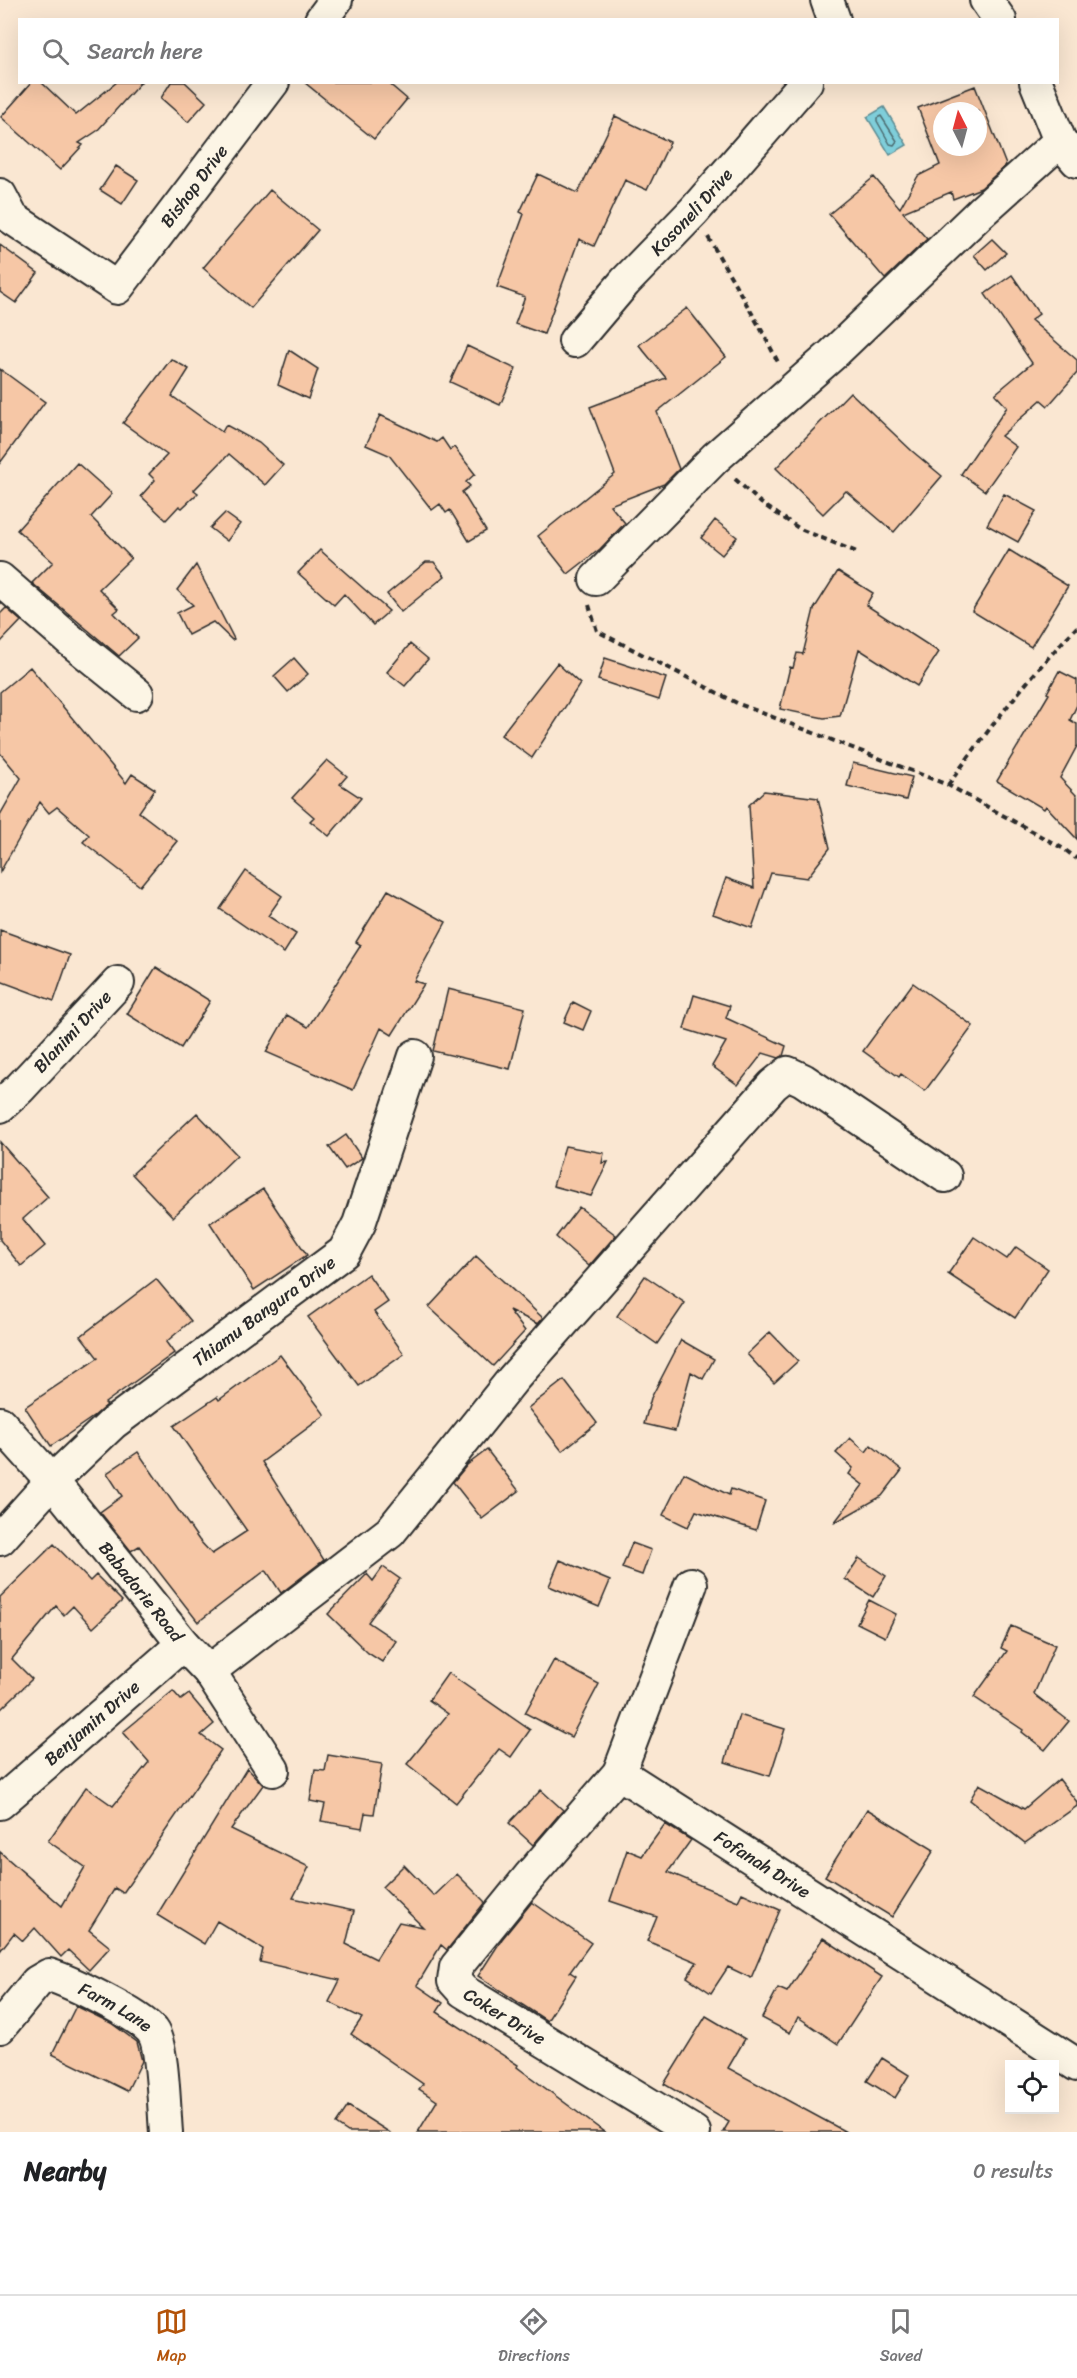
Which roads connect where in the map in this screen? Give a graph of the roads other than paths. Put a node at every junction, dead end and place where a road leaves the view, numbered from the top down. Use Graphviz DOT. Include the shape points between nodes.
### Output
graph roads {
  1 [pos="336,0"];
  2 [pos="827,0"];
  3 [pos="986,0"];
  4 [pos="322,18"];
  5 [pos="833,18"];
  6 [pos="999,18"];
  7 [pos="271,84"];
  8 [pos="804,84"];
  9 [pos="1037,84"];
  10 [pos="1068,151"];
  11 [pos="0,195"];
  12 [pos="575,341"];
  13 [pos="0,579"];
  14 [pos="596,579"];
  15 [pos="137,694"];
  16 [pos="118,983"];
  17 [pos="415,1056"];
  18 [pos="0,1106"];
  19 [pos="945,1176"];
  20 [pos="0,1423"];
  21 [pos="52,1481"];
  22 [pos="0,1539"];
  23 [pos="691,1584"];
  24 [pos="183,1644"];
  25 [pos="209,1671"];
  26 [pos="273,1770"];
  27 [pos="619,1773"];
  28 [pos="0,1803"];
  29 [pos="0,2027"];
  30 [pos="1077,2066"];
  31 [pos="166,2132"];
  32 [pos="694,2132"];
  1 -- 4 [label="street"];
  2 -- 5 [label="street"];
  3 -- 6 [label="street"];
  7 -- 11 [label="street, Bishop Drive" via="117,288 12,218"];
  8 -- 12 [label="street, Kosoneli Drive"];
  9 -- 10 [label="street"];
  10 -- 14 [label="street" via="981,212 792,392 715,458"];
  13 -- 15 [label="street"];
  16 -- 18 [label="street, Blanimi Drive"];
  17 -- 21 [label="street, Thiamu Bangura Drive" via="359,1224 345,1252 113,1423"];
  19 -- 25 [label="street" via="788,1073 772,1085 513,1379 390,1532"];
  20 -- 21 [label="street, Babadorie Road"];
  21 -- 22 [label="street, Thiamu Bangura Drive"];
  21 -- 24 [label="street, Babadorie Road"];
  23 -- 27 [label="street"];
  24 -- 25 [label="street, Babadorie Road"];
  24 -- 28 [label="street, Benjamin Drive"];
  25 -- 26 [label="street, Babadorie Road"];
  27 -- 30 [label="street, Fofanah Drive"];
  27 -- 32 [label="street, Coker Drive" via="456,1967 454,1981 463,1991"];
  29 -- 31 [label="street, Farm Lane" via="37,1982 49,1975 95,1995 143,2023 152,2031 158,2048"];
}
